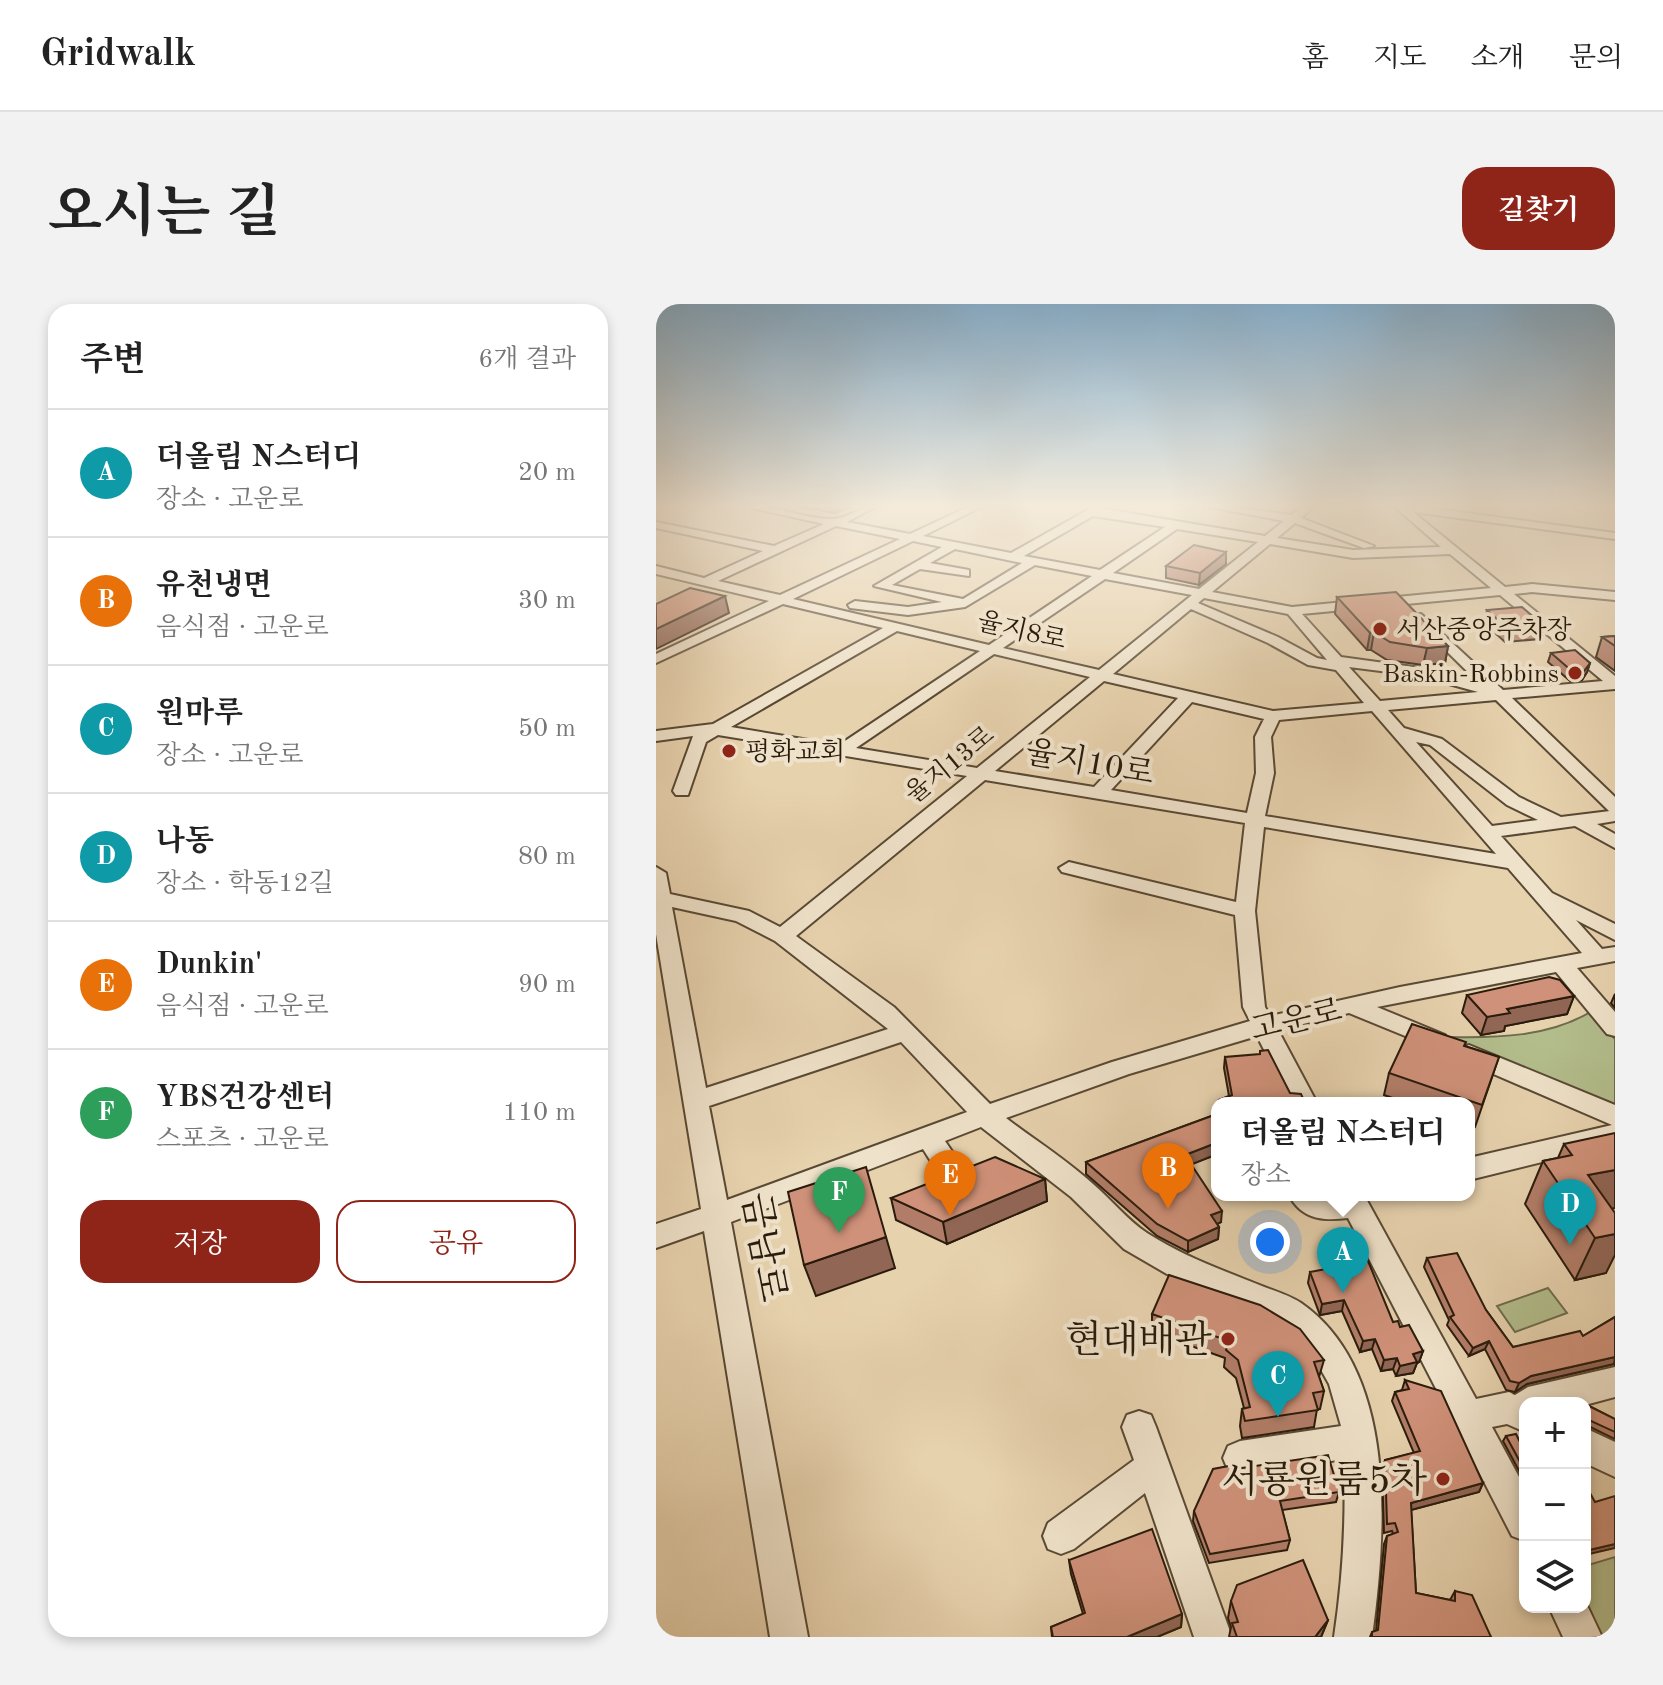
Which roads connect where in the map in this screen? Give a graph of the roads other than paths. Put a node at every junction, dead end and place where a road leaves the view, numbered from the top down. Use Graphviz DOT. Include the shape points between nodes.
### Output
graph roads {
  1 [pos="733,569"];
  2 [pos="848,569"];
  3 [pos="870,569"];
  4 [pos="922,569"];
  5 [pos="960,569"];
  6 [pos="1013,569"];
  7 [pos="1072,569"];
  8 [pos="1111,569"];
  9 [pos="1232,569"];
  10 [pos="1474,569"];
  11 [pos="656,570"];
  12 [pos="965,573"];
  13 [pos="1104,574"];
  14 [pos="705,582"];
  15 [pos="1500,590"];
  16 [pos="1615,596"];
  17 [pos="935,597"];
  18 [pos="1196,599"];
  19 [pos="782,600"];
  20 [pos="1401,600"];
  21 [pos="965,603"];
  22 [pos="908,611"];
  23 [pos="1292,611"];
  24 [pos="894,627"];
  25 [pos="991,650"];
  26 [pos="656,659"];
  27 [pos="1339,664"];
  28 [pos="1101,676"];
  29 [pos="1615,683"];
  30 [pos="1500,695"];
  31 [pos="1189,696"];
  32 [pos="1376,707"];
  33 [pos="1273,716"];
  34 [pos="714,729"];
  35 [pos="1399,732"];
  36 [pos="656,736"];
  37 [pos="842,750"];
  38 [pos="981,774"];
  39 [pos="682,791"];
  40 [pos="1099,793"];
  41 [pos="1615,807"];
  42 [pos="1615,816"];
  43 [pos="1255,820"];
  44 [pos="1579,821"];
  45 [pos="1559,823"];
  46 [pos="1487,832"];
  47 [pos="1615,842"];
  48 [pos="1514,863"];
  49 [pos="1069,868"];
  50 [pos="656,873"];
  51 [pos="1540,892"];
  52 [pos="660,898"];
  53 [pos="1245,911"];
  54 [pos="1615,933"];
  55 [pos="782,936"];
  56 [pos="1606,956"];
  57 [pos="1562,964"];
  58 [pos="1354,1006"];
  59 [pos="1263,1026"];
  60 [pos="1615,1028"];
  61 [pos="905,1032"];
  62 [pos="1301,1097"];
  63 [pos="697,1100"];
  64 [pos="1615,1116"];
  65 [pos="986,1117"];
  66 [pos="1615,1134"];
  67 [pos="929,1138"];
  68 [pos="949,1166"];
  69 [pos="1475,1168"];
  70 [pos="1311,1201"];
  71 [pos="1346,1201"];
  72 [pos="1355,1201"];
  73 [pos="718,1215"];
  74 [pos="656,1236"];
  75 [pos="1615,1382"];
  76 [pos="1561,1397"];
  77 [pos="1519,1408"];
  78 [pos="1470,1416"];
  79 [pos="1139,1427"];
  80 [pos="1360,1440"];
  81 [pos="1591,1448"];
  82 [pos="1240,1458"];
  83 [pos="1615,1460"];
  84 [pos="1153,1466"];
  85 [pos="1519,1511"];
  86 [pos="1061,1536"];
  87 [pos="1571,1613"];
  88 [pos="789,1637"];
  89 [pos="1213,1637"];
  90 [pos="1353,1637"];
  91 [pos="1583,1637"];
  1 -- 14 [label="street"];
  2 -- 19 [label="street"];
  3 -- 22 [label="street" via="816,597"];
  4 -- 17 [label="street" via="880,586"];
  5 -- 12 [label="street"];
  6 -- 21 [label="street"];
  7 -- 13 [label="street"];
  8 -- 13 [label="street"];
  9 -- 18 [label="street, 율지13로"];
  10 -- 15 [label="street"];
  11 -- 14 [label="street, 율지8로"];
  13 -- 18 [label="street"];
  13 -- 25 [label="street"];
  14 -- 19 [label="street, 율지8로"];
  15 -- 16 [label="street" via="1539,588"];
  15 -- 20 [label="street"];
  15 -- 29 [label="street"];
  17 -- 21 [label="street"];
  17 -- 22 [label="street"];
  18 -- 23 [label="street"];
  18 -- 27 [label="street" via="1313,662"];
  18 -- 28 [label="street, 율지13로"];
  19 -- 24 [label="street, 율지8로"];
  19 -- 26 [label="street"];
  20 -- 23 [label="street"];
  20 -- 30 [label="street"];
  21 -- 22 [label="street"];
  23 -- 27 [label="street"];
  24 -- 25 [label="street, 율지8로"];
  24 -- 34 [label="street"];
  25 -- 28 [label="street, 율지8로"];
  25 -- 37 [label="street"];
  27 -- 30 [label="street" via="1421,672"];
  27 -- 32 [label="street"];
  28 -- 31 [label="street, 율지8로"];
  28 -- 38 [label="street, 율지13로"];
  29 -- 30 [label="street, 율지8로"];
  30 -- 32 [label="street, 율지8로"];
  30 -- 41 [label="street"];
  31 -- 33 [label="street, 율지8로"];
  31 -- 40 [label="street"];
  32 -- 33 [label="street, 율지8로"];
  32 -- 35 [label="street"];
  33 -- 43 [label="street" via="1263,737 1265,773"];
  34 -- 36 [label="street, 율지10로"];
  34 -- 37 [label="street, 율지10로"];
  34 -- 39 [label="street" via="699,739"];
  35 -- 45 [label="street" via="1436,742 1513,801"];
  35 -- 46 [label="street"];
  37 -- 38 [label="street, 율지10로"];
  38 -- 40 [label="street, 율지10로"];
  38 -- 55 [label="street, 율지13로"];
  40 -- 43 [label="street, 율지10로"];
  42 -- 44 [label="street"];
  43 -- 48 [label="street, 율지10로"];
  43 -- 53 [label="street"];
  44 -- 45 [label="street"];
  44 -- 47 [label="street"];
  45 -- 46 [label="street"];
  46 -- 48 [label="street"];
  48 -- 51 [label="street"];
  49 -- 53 [label="street"];
  50 -- 52 [label="street, 금남로"];
  51 -- 54 [label="street"];
  51 -- 56 [label="street"];
  52 -- 55 [label="street" via="742,916"];
  52 -- 63 [label="street, 금남로"];
  53 -- 59 [label="street" via="1250,983"];
  55 -- 61 [label="street" via="845,980"];
  56 -- 57 [label="street, 고운로"];
  57 -- 58 [label="street, 고운로"];
  57 -- 60 [label="street"];
  58 -- 59 [label="street, 고운로"];
  58 -- 64 [label="street"];
  59 -- 62 [label="street"];
  59 -- 65 [label="street, 고운로" via="1158,1056"];
  61 -- 63 [label="street"];
  61 -- 65 [label="street"];
  63 -- 73 [label="street, 금남로"];
  65 -- 67 [label="street, 고운로"];
  65 -- 80 [label="street" via="1081,1189 1143,1246 1270,1302 1318,1335 1341,1372"];
  66 -- 69 [label="street"];
  67 -- 68 [label="street"];
  67 -- 73 [label="street, 고운로"];
  70 -- 71 [label="street" via="1323,1210"];
  72 -- 78 [label="street"];
  73 -- 74 [label="street, 고운로"];
  73 -- 88 [label="street, 금남로"];
  75 -- 76 [label="street"];
  77 -- 78 [label="street"];
  78 -- 85 [label="street"];
  79 -- 84 [label="street"];
  80 -- 82 [label="street"];
  80 -- 90 [label="street" via="1364,1529"];
  81 -- 83 [label="street"];
  84 -- 86 [label="street"];
  84 -- 89 [label="street"];
  87 -- 91 [label="street"];
}
